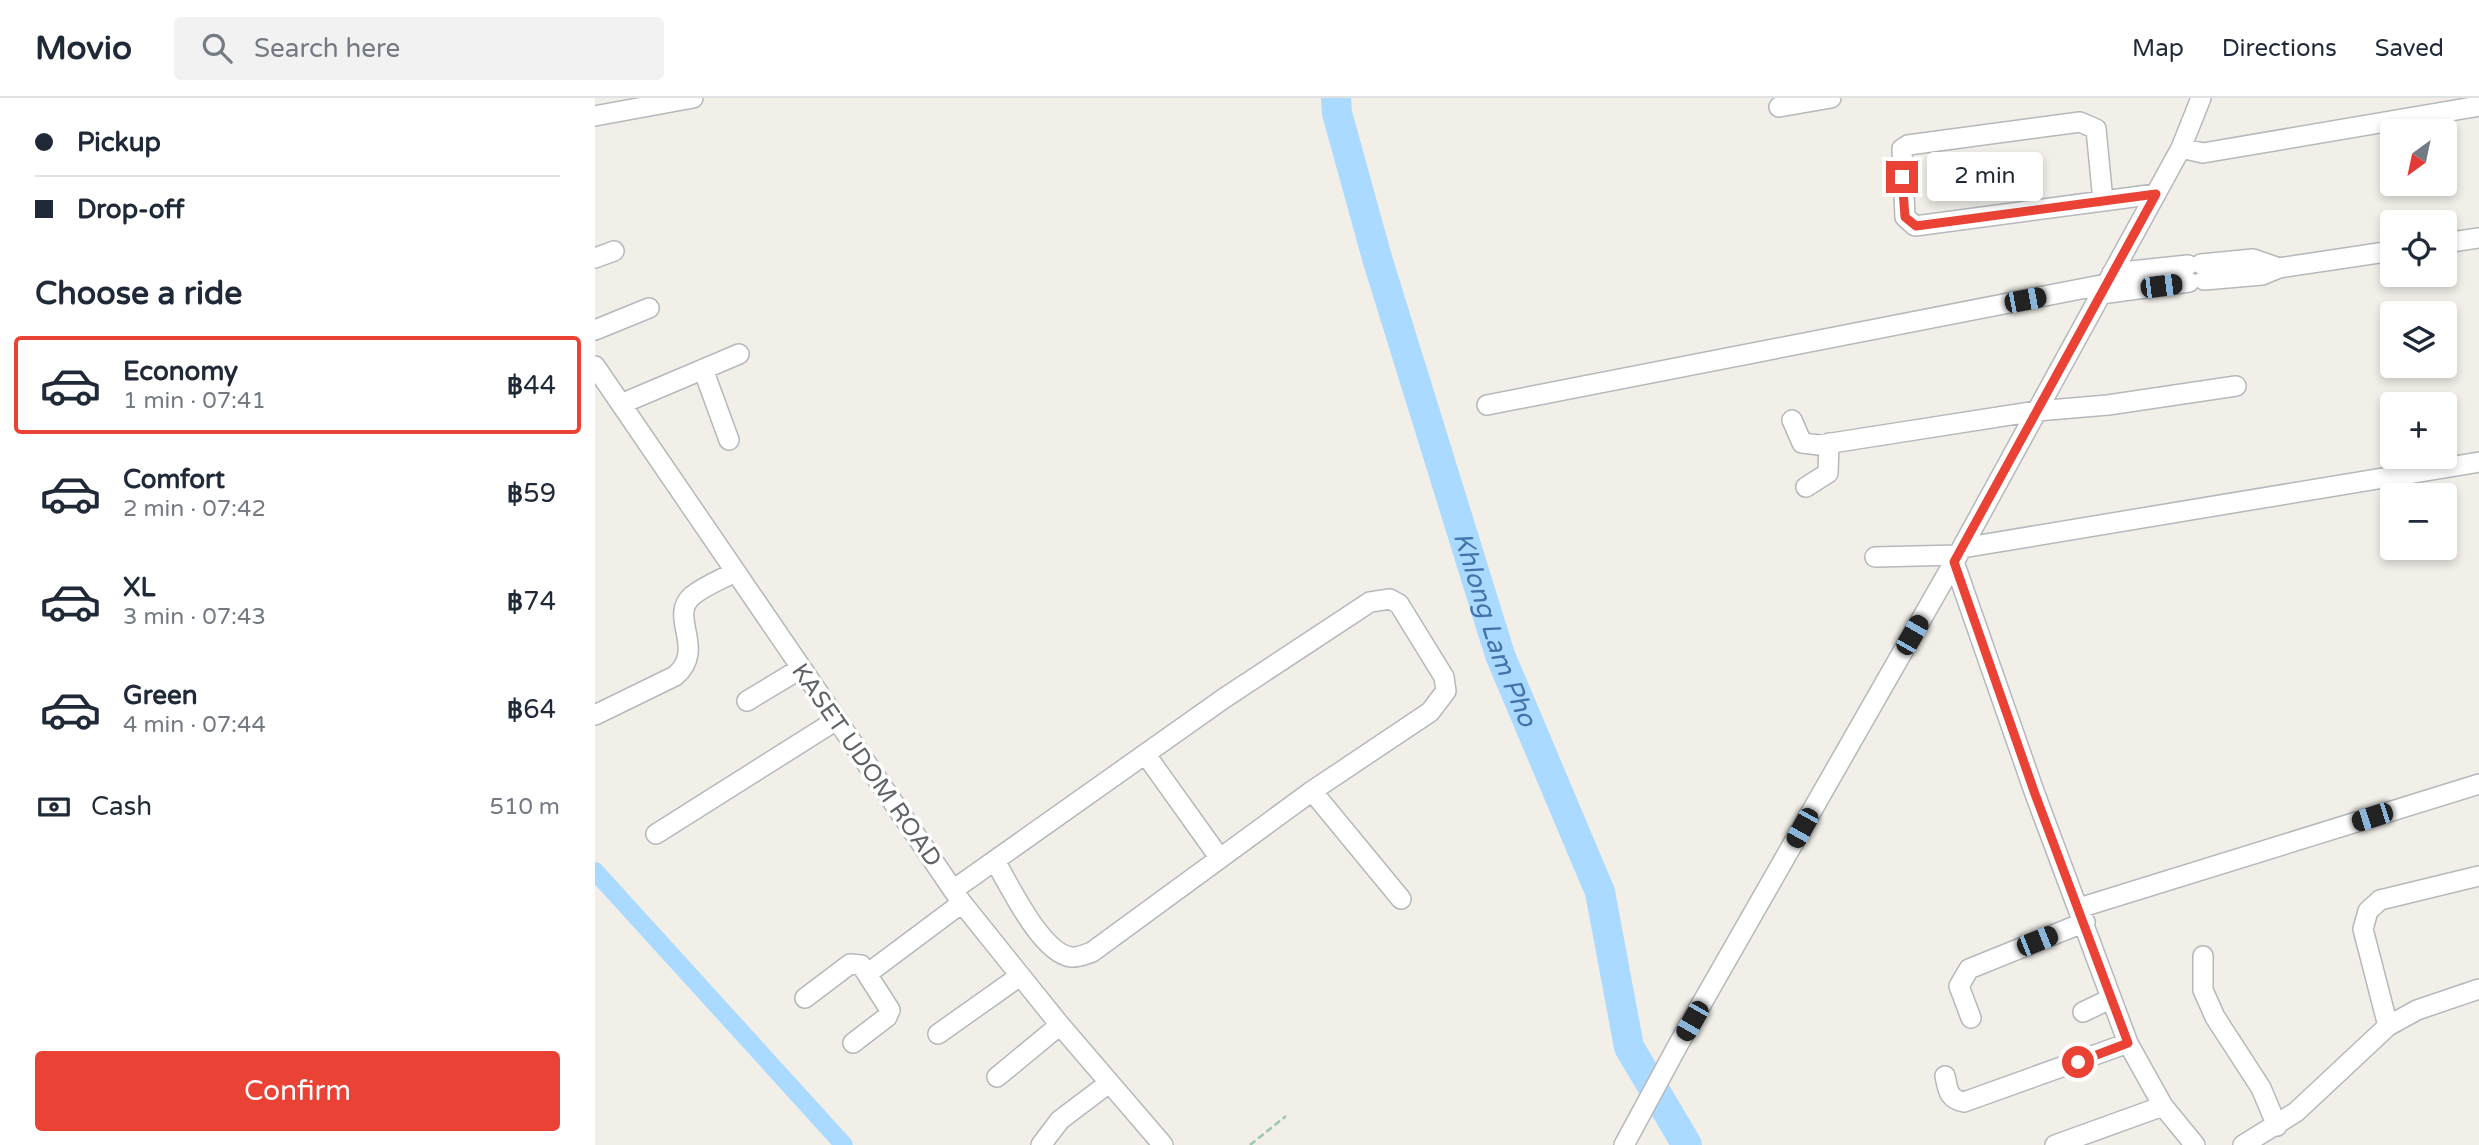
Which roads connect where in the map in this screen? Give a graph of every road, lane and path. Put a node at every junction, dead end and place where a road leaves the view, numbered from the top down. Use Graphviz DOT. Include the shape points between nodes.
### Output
graph roads {
  1 [pos="693,98"];
  2 [pos="1831,98"];
  3 [pos="2201,98"];
  4 [pos="2479,106"];
  5 [pos="1779,107"];
  6 [pos="595,116"];
  7 [pos="2181,148"];
  8 [pos="2156,194"];
  9 [pos="2103,201"];
  10 [pos="2479,238"];
  11 [pos="2457,241"];
  12 [pos="614,251"];
  13 [pos="2380,253"];
  14 [pos="595,258"];
  15 [pos="2106,284"];
  16 [pos="649,308"];
  17 [pos="595,330"];
  18 [pos="739,354"];
  19 [pos="595,366"];
  20 [pos="703,369"];
  21 [pos="2236,386"];
  22 [pos="621,404"];
  23 [pos="1487,405"];
  24 [pos="2037,411"];
  25 [pos="1792,420"];
  26 [pos="729,440"];
  27 [pos="1829,443"];
  28 [pos="2479,462"];
  29 [pos="1806,488"];
  30 [pos="1958,555"];
  31 [pos="1875,556"];
  32 [pos="735,572"];
  33 [pos="800,669"];
  34 [pos="747,701"];
  35 [pos="595,715"];
  36 [pos="835,720"];
  37 [pos="1146,755"];
  38 [pos="2479,784"];
  39 [pos="1312,791"];
  40 [pos="656,834"];
  41 [pos="1219,857"];
  42 [pos="995,861"];
  43 [pos="2479,876"];
  44 [pos="958,897"];
  45 [pos="1401,899"];
  46 [pos="2082,915"];
  47 [pos="2203,957"];
  48 [pos="867,974"];
  49 [pos="1020,976"];
  50 [pos="2479,989"];
  51 [pos="805,998"];
  52 [pos="2110,999"];
  53 [pos="2083,1012"];
  54 [pos="1971,1018"];
  55 [pos="1060,1025"];
  56 [pos="2388,1026"];
  57 [pos="938,1034"];
  58 [pos="853,1043"];
  59 [pos="2128,1043"];
  60 [pos="1945,1076"];
  61 [pos="996,1077"];
  62 [pos="1109,1083"];
  63 [pos="2163,1106"];
  64 [pos="1286,1116"];
  65 [pos="2277,1126"];
  66 [pos="1041,1145"];
  67 [pos="1163,1145"];
  68 [pos="1250,1145"];
  69 [pos="1624,1145"];
  70 [pos="2055,1145"];
  71 [pos="2195,1145"];
  72 [pos="2243,1145"];
  1 -- 6 [label="street"];
  2 -- 5 [label="street"];
  3 -- 7 [label="street"];
  4 -- 7 [label="street" via="2203,153"];
  7 -- 8 [label="street"];
  8 -- 9 [label="street"];
  8 -- 15 [label="street"];
  9 -- 9 [label="street" via="2096,129 2080,122 1902,149 1905,217 1916,226"];
  10 -- 11 [label="street"];
  12 -- 14 [label="street"];
  13 -- 15 [label="street" via="2279,268 2262,275 2195,273"];
  15 -- 23 [label="street"];
  15 -- 24 [label="street"];
  16 -- 17 [label="street"];
  18 -- 20 [label="street"];
  19 -- 22 [label="street, KASET UDOM ROAD"];
  20 -- 22 [label="street"];
  20 -- 26 [label="street"];
  21 -- 24 [label="street"];
  22 -- 32 [label="street, KASET UDOM ROAD"];
  24 -- 27 [label="street"];
  24 -- 30 [label="street"];
  25 -- 27 [label="street" via="1801,443"];
  27 -- 29 [label="street" via="1828,473"];
  28 -- 30 [label="street"];
  30 -- 31 [label="street"];
  30 -- 46 [label="street" via="2035,794"];
  30 -- 69 [label="street"];
  32 -- 33 [label="street, KASET UDOM ROAD"];
  32 -- 35 [label="street" via="691,597 686,605 690,653 684,669"];
  33 -- 34 [label="street"];
  33 -- 36 [label="street, KASET UDOM ROAD"];
  36 -- 40 [label="street"];
  36 -- 44 [label="street, KASET UDOM ROAD"];
  37 -- 39 [label="street" via="1370,602 1390,599 1399,604 1444,677 1447,691 1430,712"];
  37 -- 41 [label="street"];
  37 -- 42 [label="street"];
  38 -- 46 [label="street"];
  39 -- 41 [label="street"];
  39 -- 45 [label="street"];
  41 -- 42 [label="street" via="1092,953 1073,958 1045,942"];
  42 -- 44 [label="street"];
  43 -- 56 [label="street" via="2380,900 2368,911 2363,929"];
  44 -- 48 [label="street"];
  44 -- 49 [label="street, KASET UDOM ROAD"];
  46 -- 52 [label="street"];
  46 -- 54 [label="street" via="1969,969 1959,986"];
  47 -- 65 [label="street" via="2203,990 2261,1088"];
  48 -- 51 [label="street" via="861,965 850,964"];
  48 -- 58 [label="street" via="890,1010"];
  49 -- 55 [label="street, KASET UDOM ROAD"];
  49 -- 57 [label="street"];
  50 -- 56 [label="street" via="2417,1010"];
  52 -- 53 [label="street"];
  52 -- 59 [label="street"];
  55 -- 61 [label="street"];
  55 -- 62 [label="street, KASET UDOM ROAD"];
  56 -- 65 [label="street"];
  59 -- 60 [label="street" via="1964,1102 1949,1095"];
  59 -- 63 [label="street"];
  62 -- 66 [label="street" via="1060,1121"];
  62 -- 67 [label="street, KASET UDOM ROAD"];
  63 -- 70 [label="street"];
  63 -- 71 [label="street"];
  64 -- 68 [label="path"];
  65 -- 72 [label="street"];
}
